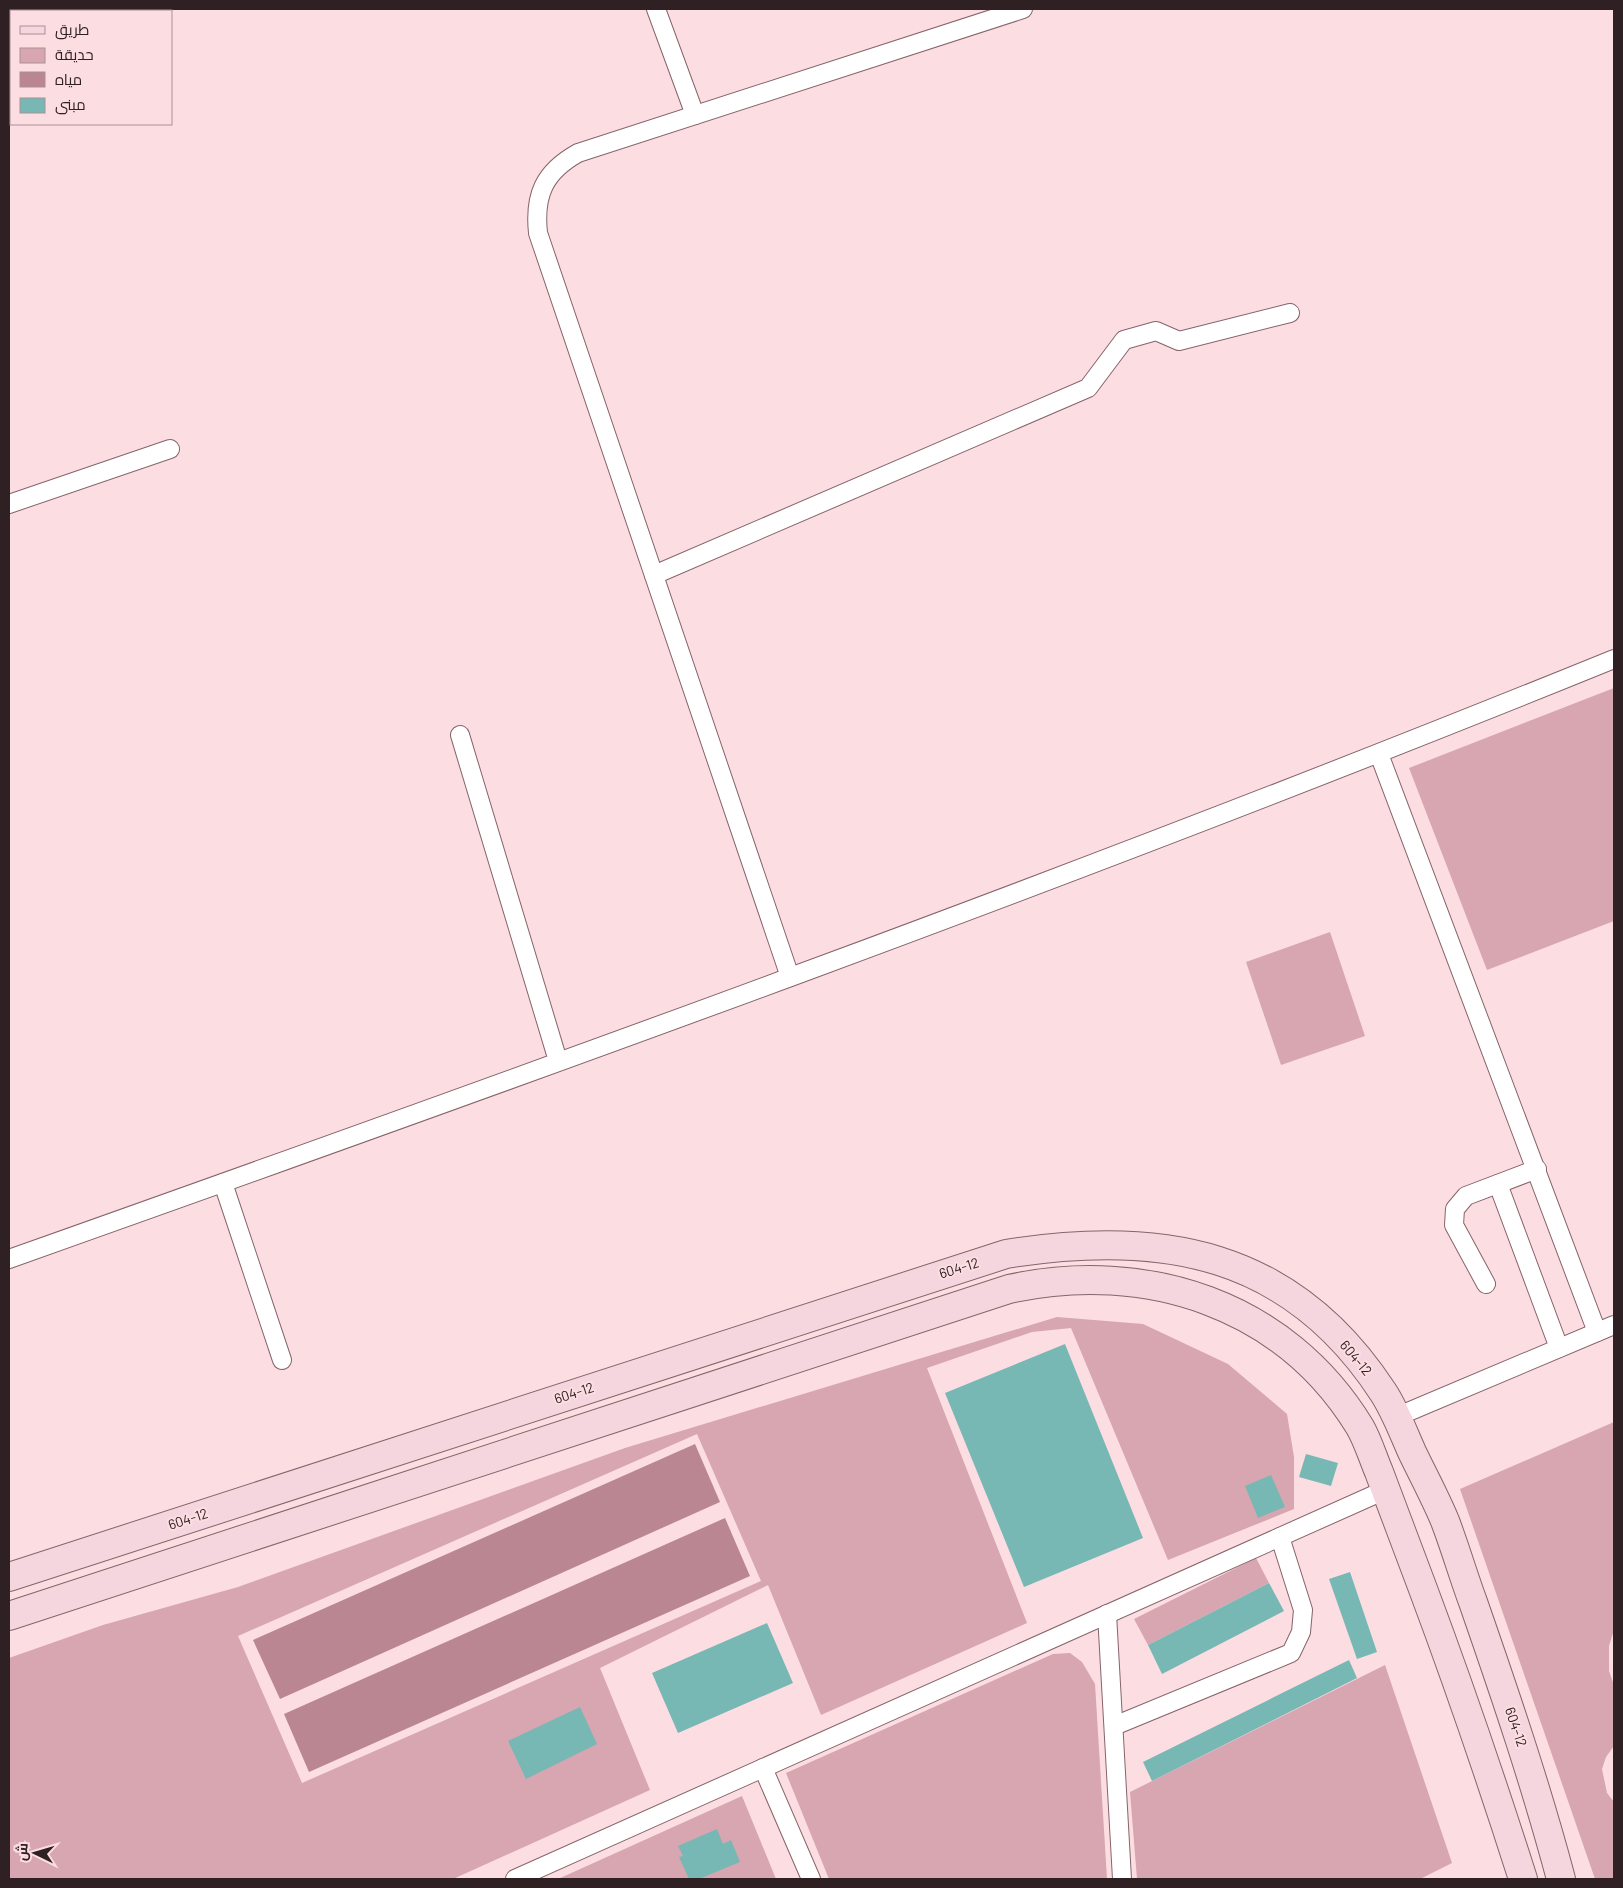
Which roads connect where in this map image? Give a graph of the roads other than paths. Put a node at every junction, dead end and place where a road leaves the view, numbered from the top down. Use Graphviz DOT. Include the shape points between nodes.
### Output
graph roads {
  1 [pos="656,9"];
  2 [pos="1023,9"];
  3 [pos="695,115"];
  4 [pos="1290,313"];
  5 [pos="170,449"];
  6 [pos="9,504"];
  7 [pos="654,575"];
  8 [pos="1614,658"];
  9 [pos="460,735"];
  10 [pos="1379,754"];
  11 [pos="790,977"];
  12 [pos="558,1061"];
  13 [pos="1537,1169"];
  14 [pos="222,1183"];
  15 [pos="1498,1184"];
  16 [pos="9,1259"];
  17 [pos="1486,1284"];
  18 [pos="1614,1325"];
  19 [pos="1597,1332"];
  20 [pos="1559,1348"];
  21 [pos="282,1360"];
  22 [pos="1396,1417"];
  23 [pos="1386,1490"];
  24 [pos="1280,1536"];
  25 [pos="9,1577"];
  26 [pos="1108,1614"];
  27 [pos="9,1616"];
  28 [pos="1114,1726"];
  29 [pos="763,1768"];
  30 [pos="515,1879"];
  31 [pos="811,1879"];
  32 [pos="1122,1879"];
  33 [pos="1522,1879"];
  34 [pos="1561,1879"];
  1 -- 3 [label="lane"];
  2 -- 3 [label="lane"];
  3 -- 7 [label="lane" via="578,153 564,161 543,186 537,209 538,233"];
  4 -- 7 [label="lane" via="1178,340 1156,331 1124,340 1088,388"];
  5 -- 6 [label="lane"];
  7 -- 11 [label="lane"];
  8 -- 10 [label="lane"];
  9 -- 12 [label="lane"];
  10 -- 11 [label="lane"];
  10 -- 13 [label="lane"];
  11 -- 12 [label="lane"];
  12 -- 14 [label="lane"];
  13 -- 15 [label="lane"];
  13 -- 19 [label="lane"];
  14 -- 16 [label="lane"];
  14 -- 21 [label="lane"];
  15 -- 17 [label="lane" via="1466,1196 1455,1209 1453,1218"];
  15 -- 20 [label="lane"];
  18 -- 19 [label="lane"];
  19 -- 20 [label="lane"];
  20 -- 22 [label="lane"];
  22 -- 25 [label="main road, 604-12" via="1367,1369 1336,1334 1286,1293 1246,1270 1214,1259 1157,1247 1055,1246 1006,1254 964,1266"];
  22 -- 34 [label="main road, 604-12" via="1444,1521 1539,1796"];
  23 -- 24 [label="lane"];
  23 -- 27 [label="main road" via="1361,1430 1339,1395 1280,1338 1245,1316 1207,1299 1140,1282 1044,1281 999,1292"];
  23 -- 33 [label="main road" via="1478,1741"];
  24 -- 26 [label="lane"];
  24 -- 28 [label="lane" via="1304,1610 1302,1632 1291,1653"];
  26 -- 28 [label="lane"];
  26 -- 29 [label="lane"];
  28 -- 32 [label="lane"];
  29 -- 30 [label="lane"];
  29 -- 31 [label="lane"];
}
